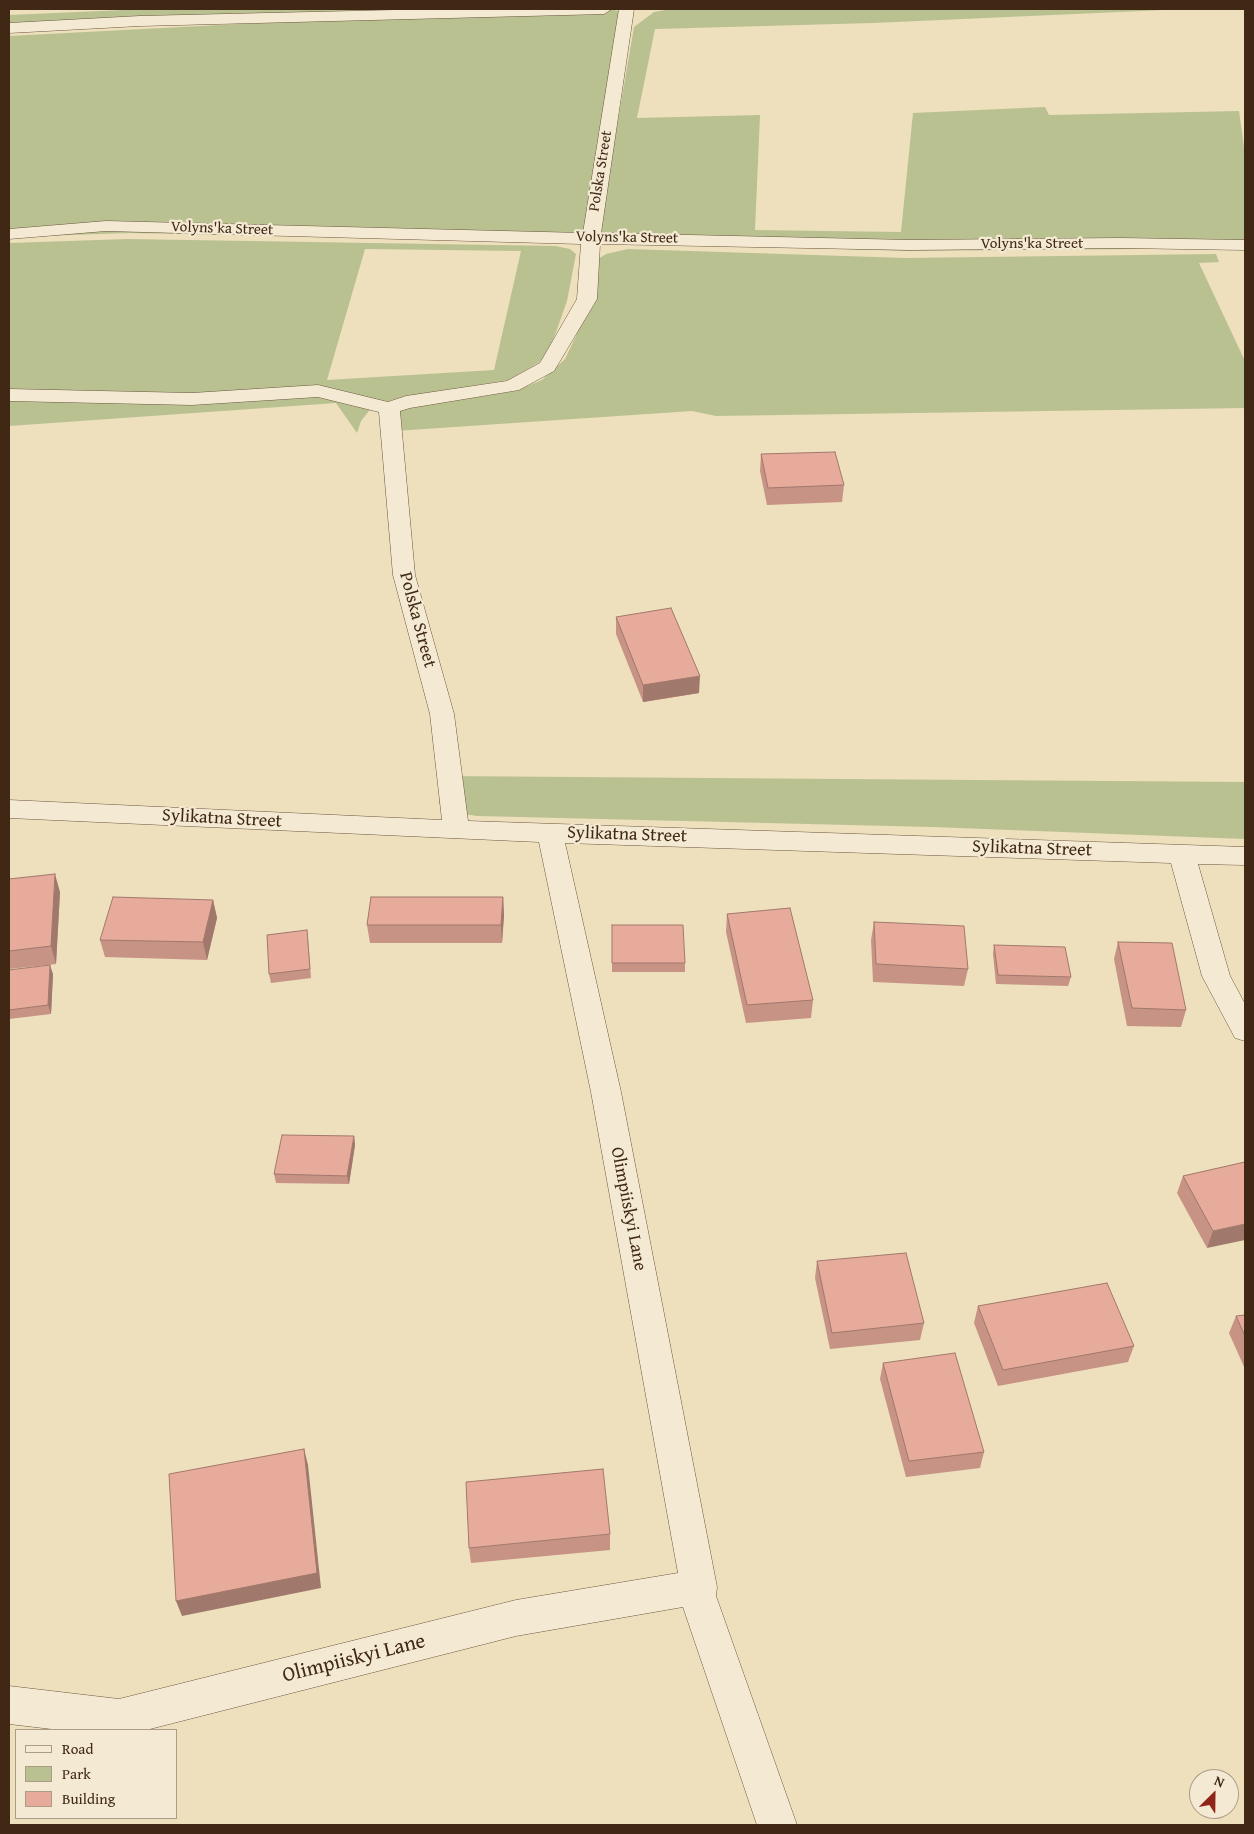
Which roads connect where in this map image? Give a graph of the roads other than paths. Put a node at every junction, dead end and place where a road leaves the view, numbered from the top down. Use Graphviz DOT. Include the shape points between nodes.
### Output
graph roads {
  1 [pos="604,9"];
  2 [pos="626,9"];
  3 [pos="9,28"];
  4 [pos="9,234"];
  5 [pos="591,237"];
  6 [pos="1245,245"];
  7 [pos="9,395"];
  8 [pos="389,408"];
  9 [pos="9,809"];
  10 [pos="456,830"];
  11 [pos="550,833"];
  12 [pos="1182,854"];
  13 [pos="1245,856"];
  14 [pos="1245,1030"];
  15 [pos="699,1587"];
  16 [pos="9,1705"];
  17 [pos="777,1825"];
  1 -- 3 [label="street" via="140,21"];
  2 -- 5 [label="street, Polska Street"];
  4 -- 5 [label="street, Volyns'ka Street" via="106,226"];
  5 -- 6 [label="street, Volyns'ka Street" via="910,245"];
  5 -- 8 [label="street, Polska Street" via="587,299 547,367 512,386 406,402"];
  7 -- 8 [label="street" via="192,400 318,391"];
  8 -- 10 [label="street, Polska Street" via="404,574 442,714"];
  9 -- 10 [label="street, Sylikatna Street"];
  10 -- 11 [label="street, Sylikatna Street"];
  11 -- 12 [label="street, Sylikatna Street"];
  11 -- 15 [label="street, Olimpiiskyi Lane" via="606,1092"];
  12 -- 13 [label="street, Sylikatna Street"];
  12 -- 14 [label="street" via="1216,976"];
  15 -- 16 [label="street, Olimpiiskyi Lane" via="516,1618 119,1718"];
  15 -- 17 [label="street, Olimpiiskyi Lane" via="698,1596"];
}
